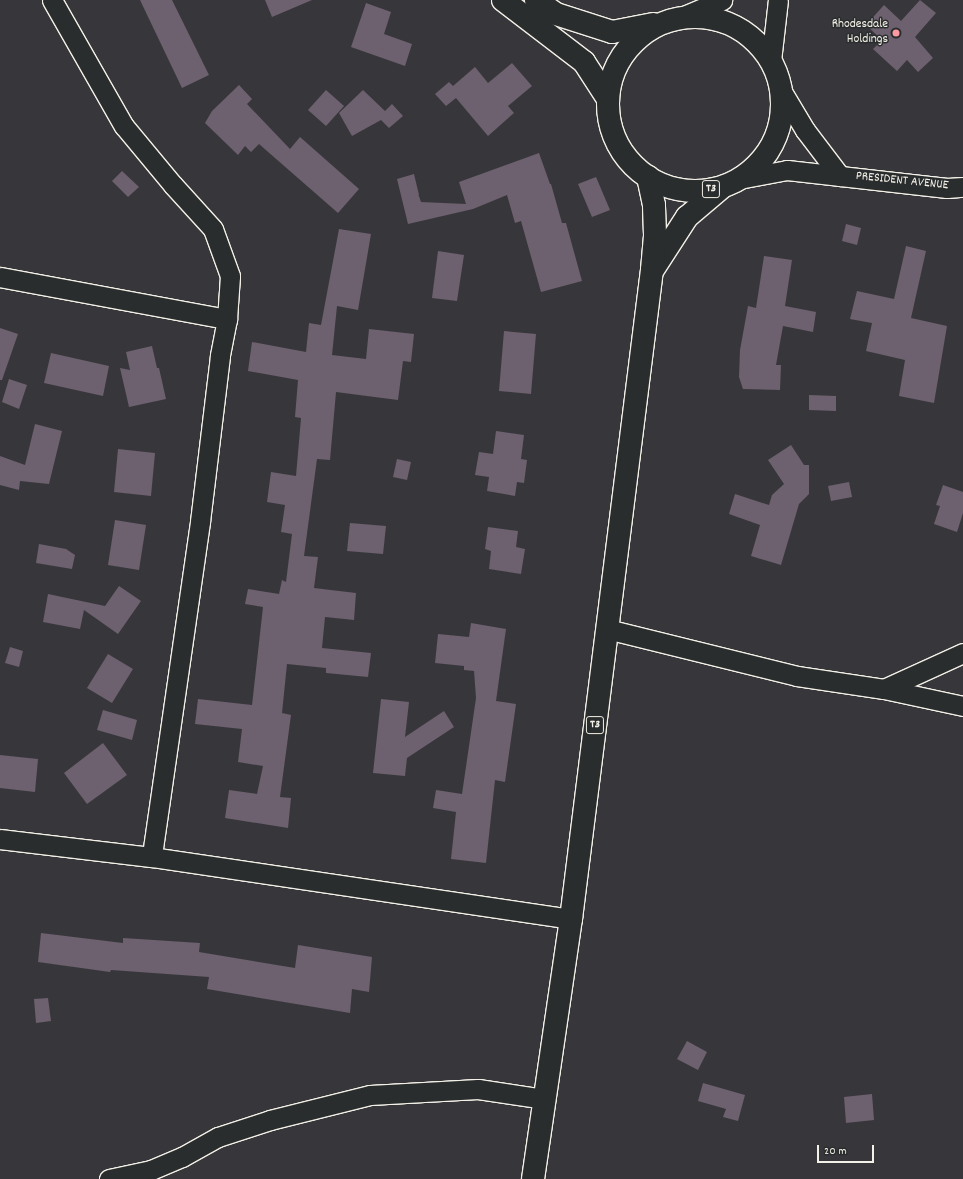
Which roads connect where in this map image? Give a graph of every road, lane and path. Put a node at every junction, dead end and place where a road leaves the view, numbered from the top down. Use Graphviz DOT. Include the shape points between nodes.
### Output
graph roads {
  1 [pos="52,0"];
  2 [pos="502,0"];
  3 [pos="536,0"];
  4 [pos="722,0"];
  5 [pos="778,0"];
  6 [pos="672,20"];
  7 [pos="771,61"];
  8 [pos="781,90"];
  9 [pos="608,99"];
  10 [pos="840,176"];
  11 [pos="648,178"];
  12 [pos="730,183"];
  13 [pos="963,187"];
  14 [pos="652,270"];
  15 [pos="0,277"];
  16 [pos="227,319"];
  17 [pos="607,629"];
  18 [pos="963,653"];
  19 [pos="884,689"];
  20 [pos="963,706"];
  21 [pos="0,839"];
  22 [pos="152,857"];
  23 [pos="571,919"];
  24 [pos="545,1099"];
  25 [pos="109,1179"];
  26 [pos="533,1179"];
  1 -- 16 [label="street" via="124,126 213,229 230,276"];
  2 -- 9 [label="highway, T3" via="584,62"];
  3 -- 6 [label="highway, T3" via="556,14 612,32"];
  4 -- 6 [label="street"];
  5 -- 7 [label="street"];
  6 -- 7 [label="highway, T3" via="706,17 732,25 754,40"];
  6 -- 9 [label="highway, T3" via="642,34 624,52 613,74"];
  7 -- 8 [label="highway, T3"];
  8 -- 10 [label="street, PRESIDENT AVENUE" via="805,130"];
  8 -- 12 [label="highway, T3" via="781,116 774,141 759,163"];
  9 -- 11 [label="highway, T3" via="610,122 618,144 631,163"];
  10 -- 12 [label="street, PRESIDENT AVENUE" via="787,170"];
  10 -- 13 [label="street, PRESIDENT AVENUE" via="947,188"];
  11 -- 12 [label="highway, T3" via="671,188 696,191"];
  11 -- 14 [label="highway, T3" via="654,205"];
  12 -- 14 [label="highway, T3" via="687,217"];
  14 -- 17 [label="highway, T3"];
  15 -- 16 [label="street"];
  16 -- 22 [label="street"];
  17 -- 19 [label="street" via="798,676"];
  17 -- 23 [label="highway, T3"];
  18 -- 19 [label="street"];
  19 -- 20 [label="street"];
  21 -- 22 [label="street"];
  22 -- 23 [label="street"];
  23 -- 24 [label="highway, T3"];
  24 -- 25 [label="street" via="478,1089 370,1095 270,1120 218,1137 182,1157 151,1170"];
  24 -- 26 [label="highway, T3"];
}
